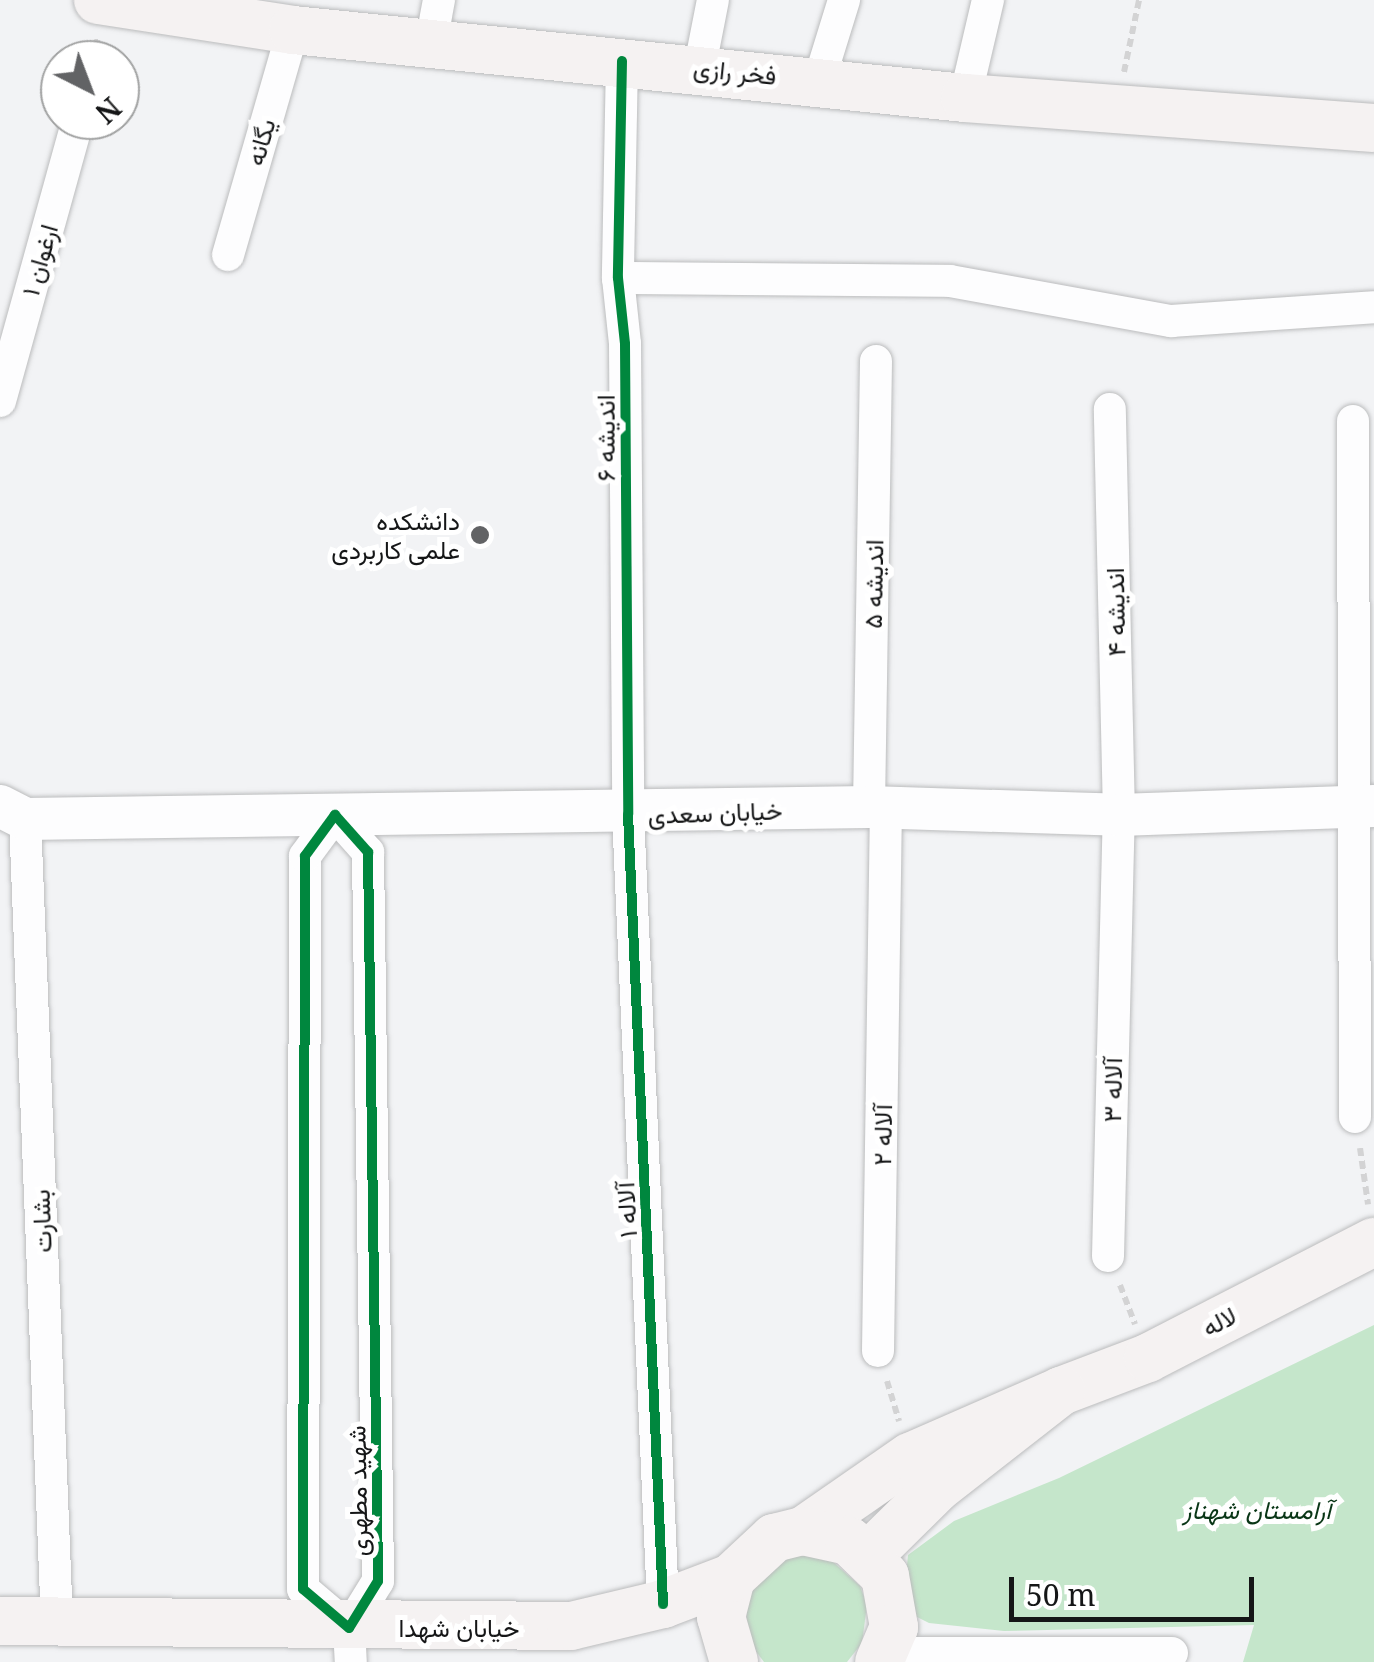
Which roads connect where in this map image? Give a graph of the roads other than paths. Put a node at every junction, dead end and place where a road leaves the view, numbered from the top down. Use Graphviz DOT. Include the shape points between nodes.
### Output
graph roads {
  1 [pos="98,0"];
  2 [pos="713,0"];
  3 [pos="844,0"];
  4 [pos="988,0"];
  5 [pos="160,4"];
  6 [pos="435,21"];
  7 [pos="293,30"];
  8 [pos="622,61"];
  9 [pos="700,66"];
  10 [pos="819,81"];
  11 [pos="965,98"];
  12 [pos="1374,128"];
  13 [pos="72,140"];
  14 [pos="228,255"];
  15 [pos="618,278"];
  16 [pos="1374,308"];
  17 [pos="876,361"];
  18 [pos="0,400"];
  19 [pos="1110,408"];
  20 [pos="1353,421"];
  21 [pos="1366,807"];
  22 [pos="878,808"];
  23 [pos="12,813"];
  24 [pos="628,814"];
  25 [pos="335,815"];
  26 [pos="1119,815"];
  27 [pos="1355,1116"];
  28 [pos="1374,1243"];
  29 [pos="1108,1256"];
  30 [pos="878,1351"];
  31 [pos="1061,1390"];
  32 [pos="802,1531"];
  33 [pos="869,1555"];
  34 [pos="731,1578"];
  35 [pos="663,1604"];
  36 [pos="0,1621"];
  37 [pos="57,1622"];
  38 [pos="350,1645"];
  39 [pos="1172,1653"];
  40 [pos="883,1657"];
  41 [pos="734,1662"];
  1 -- 5 [label="main road, فخر رازی"];
  2 -- 9 [label="street"];
  3 -- 10 [label="street"];
  4 -- 11 [label="street"];
  5 -- 7 [label="main road, فخر رازی"];
  6 -- 7 [label="main road, فخر رازی"];
  6 -- 8 [label="main road, فخر رازی"];
  7 -- 14 [label="street, یگانه"];
  8 -- 9 [label="main road, فخر رازی"];
  8 -- 15 [label="street, اندیشه ۶"];
  9 -- 10 [label="main road, فخر رازی"];
  10 -- 11 [label="main road, فخر رازی"];
  11 -- 12 [label="main road, فخر رازی"];
  13 -- 18 [label="street, ارغوان ۱"];
  15 -- 16 [label="street" via="950,281 1172,321"];
  15 -- 24 [label="street, اندیشه ۶" via="625,344"];
  17 -- 22 [label="street, اندیشه ۵"];
  19 -- 26 [label="street, اندیشه ۴"];
  20 -- 21 [label="street"];
  21 -- 26 [label="street, خیابان سعدی"];
  21 -- 27 [label="street"];
  22 -- 24 [label="street, خیابان سعدی"];
  22 -- 26 [label="street, خیابان سعدی"];
  22 -- 30 [label="street, آلاله ۲"];
  23 -- 25 [label="street, خیابان سعدی"];
  23 -- 37 [label="street, بشارت"];
  24 -- 25 [label="street, خیابان سعدی"];
  24 -- 35 [label="street, آلاله ۱"];
  25 -- 38 [label="street, شهید مطهری" via="368,852 378,1580"];
  25 -- 38 [label="street, شهید مطهری" via="306,856 303,1589"];
  26 -- 29 [label="street, آلاله ۳"];
  28 -- 31 [label="main road, لاله" via="1148,1358"];
  31 -- 32 [label="main road" via="910,1457"];
  31 -- 33 [label="main road" via="937,1488"];
  32 -- 33 [label="main road" via="849,1540"];
  32 -- 34 [label="main road" via="749,1554"];
  33 -- 40 [label="main road" via="894,1601"];
  34 -- 35 [label="main road, خیابان شهدا"];
  34 -- 41 [label="main road" via="721,1617"];
  35 -- 38 [label="main road, خیابان شهدا" via="571,1626"];
  36 -- 37 [label="main road, خیابان شهدا"];
  37 -- 38 [label="main road, خیابان شهدا"];
  39 -- 40 [label="street"];
}
